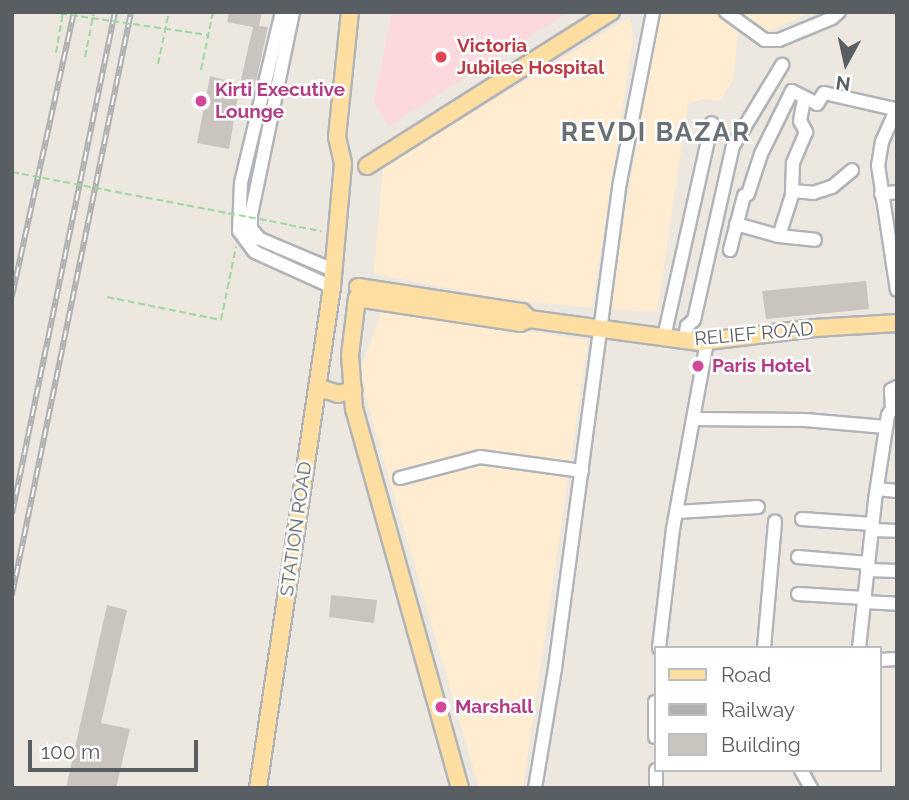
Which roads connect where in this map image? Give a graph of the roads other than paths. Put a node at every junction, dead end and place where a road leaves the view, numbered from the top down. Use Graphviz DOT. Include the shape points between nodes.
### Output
graph roads {
  1 [pos="282,12"];
  2 [pos="293,12"];
  3 [pos="350,12"];
  4 [pos="611,12"];
  5 [pos="653,12"];
  6 [pos="726,12"];
  7 [pos="839,12"];
  8 [pos="782,65"];
  9 [pos="804,100"];
  10 [pos="896,108"];
  11 [pos="712,123"];
  12 [pos="367,166"];
  13 [pos="852,170"];
  14 [pos="792,191"];
  15 [pos="897,192"];
  16 [pos="881,194"];
  17 [pos="736,224"];
  18 [pos="779,236"];
  19 [pos="815,240"];
  20 [pos="730,250"];
  21 [pos="333,270"];
  22 [pos="332,287"];
  23 [pos="897,290"];
  24 [pos="897,323"];
  25 [pos="599,328"];
  26 [pos="664,337"];
  27 [pos="685,340"];
  28 [pos="708,341"];
  29 [pos="317,387"];
  30 [pos="897,387"];
  31 [pos="353,390"];
  32 [pos="694,419"];
  33 [pos="886,427"];
  34 [pos="582,471"];
  35 [pos="400,478"];
  36 [pos="877,489"];
  37 [pos="897,491"];
  38 [pos="758,507"];
  39 [pos="677,512"];
  40 [pos="802,519"];
  41 [pos="775,521"];
  42 [pos="872,527"];
  43 [pos="897,531"];
  44 [pos="798,557"];
  45 [pos="868,567"];
  46 [pos="897,571"];
  47 [pos="798,594"];
  48 [pos="864,600"];
  49 [pos="897,604"];
  50 [pos="659,646"];
  51 [pos="764,646"];
  52 [pos="859,646"];
  53 [pos="802,772"];
  54 [pos="258,788"];
  55 [pos="460,788"];
  56 [pos="535,788"];
  57 [pos="811,788"];
  1 -- 22 [label="street" via="241,183 239,232 255,252"];
  2 -- 21 [label="street" via="251,229 260,239"];
  3 -- 21 [label="main road, STATION ROAD" via="337,137 343,163"];
  4 -- 12 [label="main road"];
  5 -- 25 [label="street" via="620,182"];
  6 -- 7 [label="street" via="765,40 779,40"];
  8 -- 27 [label="street" via="733,146 694,320 687,326"];
  9 -- 10 [label="street" via="817,104 824,93"];
  9 -- 14 [label="street" via="800,121 806,132 793,163"];
  9 -- 17 [label="street" via="792,91 757,165"];
  10 -- 16 [label="street" via="882,141 878,165"];
  11 -- 26 [label="street"];
  13 -- 14 [label="street" via="832,187 813,193"];
  14 -- 18 [label="street"];
  15 -- 16 [label="street"];
  16 -- 23 [label="street"];
  17 -- 18 [label="street"];
  17 -- 20 [label="street"];
  18 -- 19 [label="street"];
  21 -- 22 [label="main road, STATION ROAD"];
  22 -- 29 [label="main road, STATION ROAD"];
  24 -- 28 [label="main road, RELIEF ROAD"];
  25 -- 26 [label="main road, RELIEF ROAD"];
  25 -- 31 [label="main road, RELIEF ROAD" via="529,319 522,312 357,293 350,355"];
  25 -- 34 [label="street"];
  26 -- 27 [label="main road, RELIEF ROAD"];
  27 -- 28 [label="main road, RELIEF ROAD"];
  28 -- 32 [label="street"];
  29 -- 31 [label="main road" via="338,394"];
  29 -- 54 [label="main road, STATION ROAD"];
  30 -- 33 [label="street" via="891,390 892,409"];
  31 -- 55 [label="main road" via="354,409"];
  32 -- 33 [label="street" via="805,420"];
  32 -- 39 [label="street"];
  33 -- 36 [label="street"];
  34 -- 35 [label="street" via="480,457"];
  34 -- 56 [label="street"];
  36 -- 37 [label="street"];
  36 -- 42 [label="street"];
  38 -- 39 [label="street"];
  39 -- 50 [label="street"];
  40 -- 42 [label="street"];
  41 -- 51 [label="street"];
  42 -- 43 [label="street"];
  42 -- 45 [label="street"];
  44 -- 45 [label="street"];
  45 -- 46 [label="street"];
  45 -- 48 [label="street"];
  47 -- 48 [label="street"];
  48 -- 49 [label="street"];
  48 -- 52 [label="street"];
  53 -- 57 [label="street"];
}
